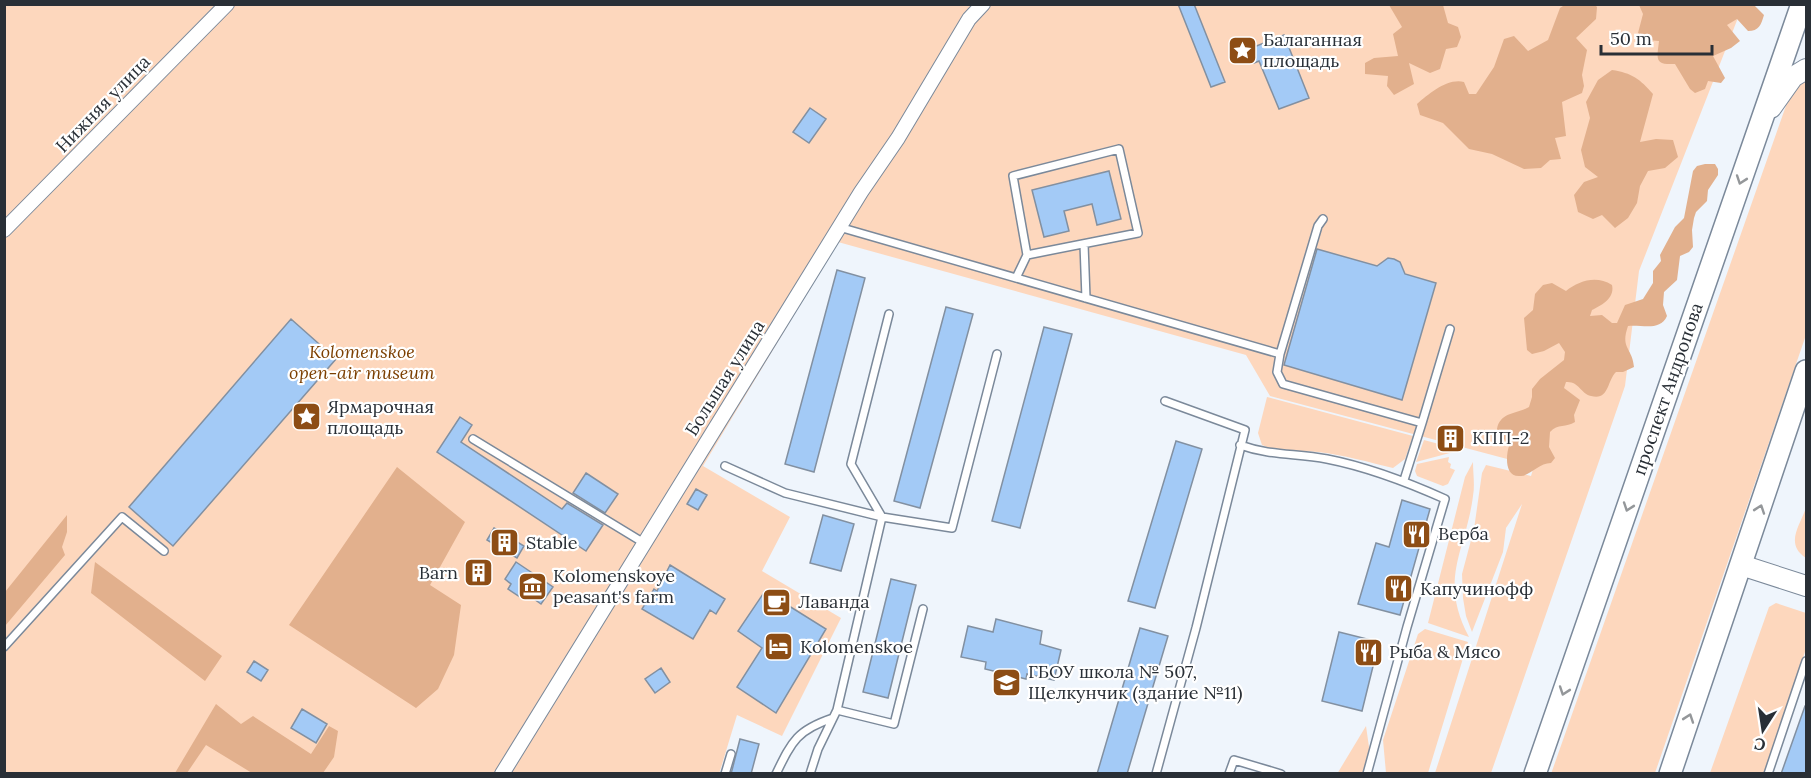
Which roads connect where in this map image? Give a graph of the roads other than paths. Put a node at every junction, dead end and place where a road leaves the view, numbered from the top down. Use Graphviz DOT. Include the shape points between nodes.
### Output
graph roads {
  1 [pos="228,4"];
  2 [pos="983,4"];
  3 [pos="1802,4"];
  4 [pos="1806,69"];
  5 [pos="1760,125"];
  6 [pos="1323,219"];
  7 [pos="839,227"];
  8 [pos="4,230"];
  9 [pos="1084,244"];
  10 [pos="1027,255"];
  11 [pos="1016,278"];
  12 [pos="1086,298"];
  13 [pos="889,314"];
  14 [pos="1450,329"];
  15 [pos="997,354"];
  16 [pos="1280,354"];
  17 [pos="1806,371"];
  18 [pos="1165,401"];
  19 [pos="1422,423"];
  20 [pos="473,439"];
  21 [pos="1240,445"];
  22 [pos="725,466"];
  23 [pos="1404,480"];
  24 [pos="882,517"];
  25 [pos="644,543"];
  26 [pos="164,551"];
  27 [pos="1742,565"];
  28 [pos="1806,585"];
  29 [pos="923,609"];
  30 [pos="4,646"];
  31 [pos="1806,661"];
  32 [pos="837,710"];
  33 [pos="833,718"];
  34 [pos="731,754"];
  35 [pos="502,774"];
  36 [pos="725,774"];
  37 [pos="776,774"];
  38 [pos="810,774"];
  39 [pos="1156,774"];
  40 [pos="1229,774"];
  41 [pos="1281,774"];
  42 [pos="1367,774"];
  43 [pos="1535,774"];
  44 [pos="1670,774"];
  45 [pos="1768,774"];
  1 -- 8 [label="street, Нижняя улица"];
  2 -- 7 [label="street, Большая улица" via="969,19"];
  3 -- 5 [label="main road, проспект Андропова"];
  4 -- 5 [label="street" via="1785,85"];
  5 -- 43 [label="main road, проспект Андропова, one-way"];
  6 -- 16 [label="lane"];
  7 -- 11 [label="lane"];
  7 -- 25 [label="street, Большая улица"];
  9 -- 10 [label="lane"];
  9 -- 10 [label="lane" via="1138,233 1119,149 1013,176"];
  9 -- 12 [label="lane"];
  10 -- 11 [label="lane"];
  11 -- 12 [label="lane"];
  12 -- 16 [label="lane"];
  13 -- 24 [label="lane" via="851,464"];
  14 -- 19 [label="lane"];
  15 -- 24 [label="lane" via="952,528"];
  16 -- 19 [label="lane" via="1276,372 1283,384"];
  27 -- 17 [label="main road, one-way"];
  18 -- 21 [label="lane" via="1245,430"];
  19 -- 23 [label="lane"];
  20 -- 25 [label="lane"];
  21 -- 23 [label="lane" via="1261,452 1327,459"];
  21 -- 39 [label="lane" via="1197,628"];
  22 -- 24 [label="lane" via="785,493"];
  23 -- 42 [label="lane" via="1445,500"];
  24 -- 32 [label="lane"];
  25 -- 35 [label="street, Большая улица"];
  26 -- 30 [label="lane" via="122,517"];
  27 -- 28 [label="street"];
  44 -- 27 [label="main road, one-way"];
  29 -- 32 [label="lane" via="894,724"];
  31 -- 45 [label="lane"];
  32 -- 33 [label="lane"];
  33 -- 37 [label="lane" via="812,725 793,740"];
  33 -- 38 [label="lane"];
  34 -- 36 [label="lane"];
  40 -- 41 [label="lane" via="1234,760"];
}
